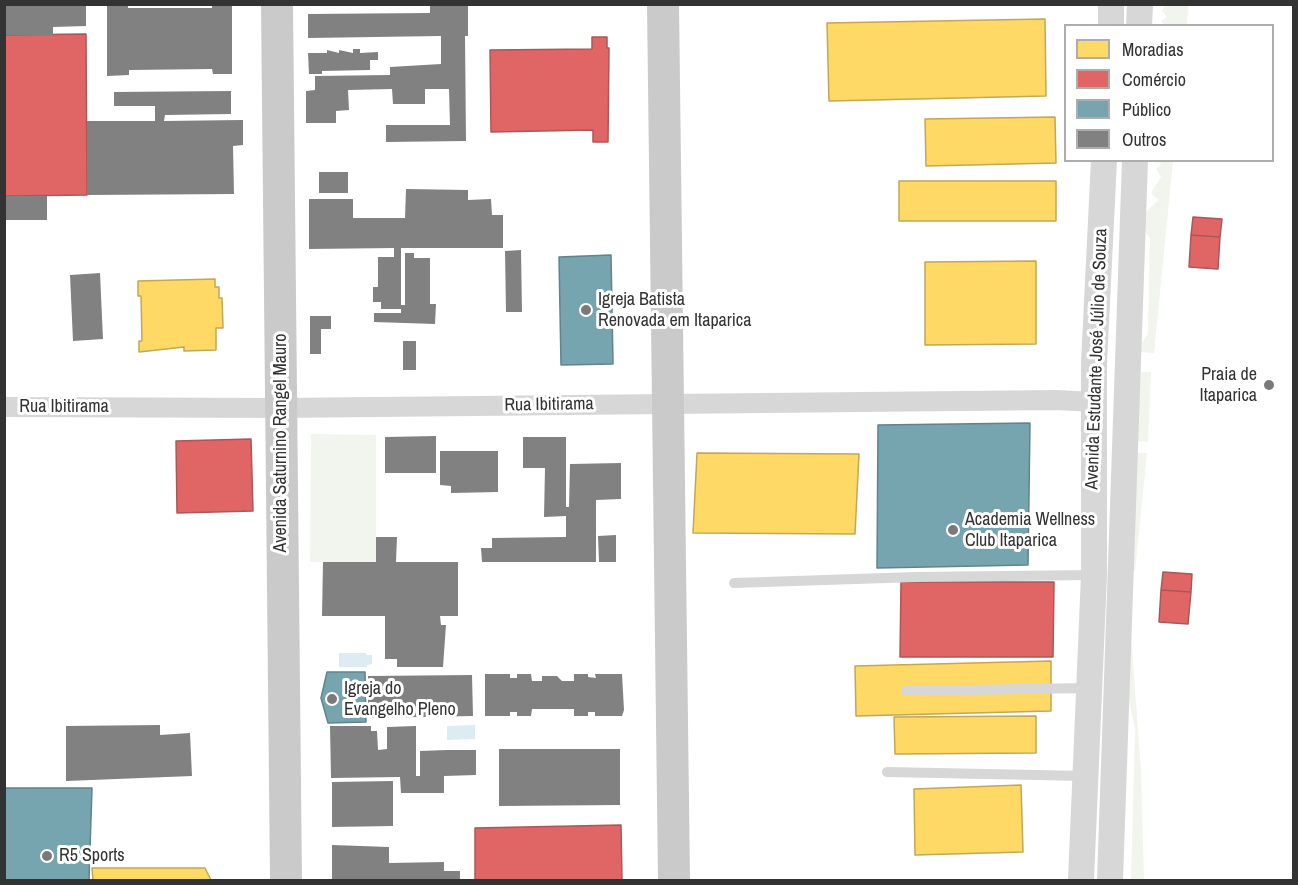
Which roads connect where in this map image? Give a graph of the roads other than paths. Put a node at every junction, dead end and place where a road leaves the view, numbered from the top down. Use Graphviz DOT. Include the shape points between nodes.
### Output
graph roads {
  1 [pos="278,4"];
  2 [pos="663,4"];
  3 [pos="1111,4"];
  4 [pos="1140,4"];
  5 [pos="1111,24"];
  6 [pos="1139,24"];
  7 [pos="1104,162"];
  8 [pos="1135,162"];
  9 [pos="1094,402"];
  10 [pos="668,404"];
  11 [pos="4,407"];
  12 [pos="280,408"];
  13 [pos="1094,575"];
  14 [pos="734,583"];
  15 [pos="1089,688"];
  16 [pos="906,692"];
  17 [pos="887,772"];
  18 [pos="1086,776"];
  19 [pos="286,880"];
  20 [pos="674,880"];
  21 [pos="1081,880"];
  22 [pos="1110,880"];
  1 -- 12 [label="main road, Avenida Saturnino Rangel Mauro"];
  2 -- 10 [label="main road"];
  3 -- 5 [label="street"];
  4 -- 6 [label="street"];
  7 -- 9 [label="street, Avenida Estudante José Júlio de Souza"];
  8 -- 22 [label="street, Avenida Estudante José Júlio de Souza"];
  9 -- 10 [label="street, Rua Ibitirama"];
  9 -- 13 [label="street, Avenida Estudante José Júlio de Souza"];
  10 -- 12 [label="street, Rua Ibitirama"];
  10 -- 20 [label="main road"];
  11 -- 12 [label="street, Rua Ibitirama"];
  12 -- 19 [label="main road, Avenida Saturnino Rangel Mauro"];
  13 -- 14 [label="lane"];
  13 -- 15 [label="street, Avenida Estudante José Júlio de Souza"];
  15 -- 16 [label="lane"];
  15 -- 18 [label="street, Avenida Estudante José Júlio de Souza"];
  17 -- 18 [label="lane"];
  18 -- 21 [label="street, Avenida Estudante José Júlio de Souza"];
}
